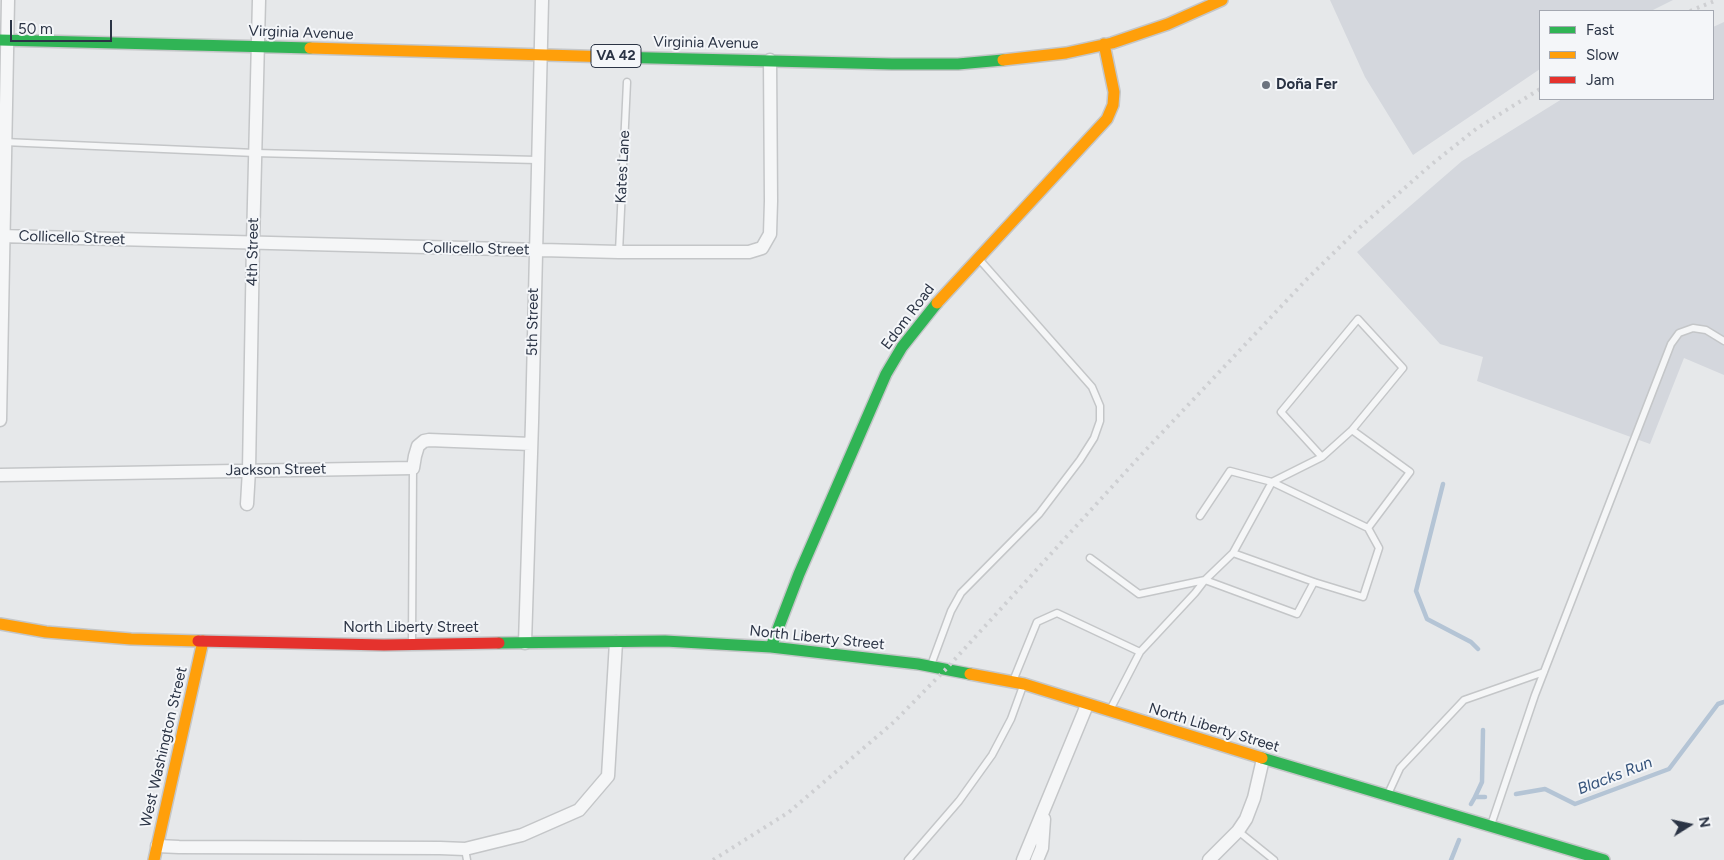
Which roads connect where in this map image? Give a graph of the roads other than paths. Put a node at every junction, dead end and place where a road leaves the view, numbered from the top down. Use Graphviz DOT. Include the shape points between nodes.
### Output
graph roads {
  1 [pos="8,0"];
  2 [pos="259,0"];
  3 [pos="542,0"];
  4 [pos="1222,0"];
  5 [pos="3,40"];
  6 [pos="1104,44"];
  7 [pos="258,47"];
  8 [pos="540,55"];
  9 [pos="770,60"];
  10 [pos="627,82"];
  11 [pos="4,142"];
  12 [pos="255,153"];
  13 [pos="537,160"];
  14 [pos="1,236"];
  15 [pos="253,243"];
  16 [pos="535,250"];
  17 [pos="619,252"];
  18 [pos="977,257"];
  19 [pos="1724,341"];
  20 [pos="0,420"];
  21 [pos="1352,430"];
  22 [pos="531,444"];
  23 [pos="1322,457"];
  24 [pos="413,468"];
  25 [pos="249,470"];
  26 [pos="0,475"];
  27 [pos="1272,482"];
  28 [pos="247,504"];
  29 [pos="1200,516"];
  30 [pos="1368,528"];
  31 [pos="1233,553"];
  32 [pos="1090,558"];
  33 [pos="1205,580"];
  34 [pos="1314,582"];
  35 [pos="0,624"];
  36 [pos="203,641"];
  37 [pos="616,642"];
  38 [pos="525,643"];
  39 [pos="412,644"];
  40 [pos="770,647"];
  41 [pos="1140,652"];
  42 [pos="930,666"];
  43 [pos="1544,672"];
  44 [pos="1018,683"];
  45 [pos="1087,705"];
  46 [pos="1109,712"];
  47 [pos="1263,758"];
  48 [pos="1387,795"];
  49 [pos="1045,809"];
  50 [pos="1491,826"];
  51 [pos="1238,831"];
  52 [pos="157,846"];
  53 [pos="466,854"];
  54 [pos="154,860"];
  55 [pos="908,860"];
  56 [pos="1023,860"];
  57 [pos="1037,860"];
  58 [pos="1209,860"];
  59 [pos="1274,860"];
  60 [pos="1604,860"];
  1 -- 5 [label="street"];
  2 -- 7 [label="street, 4th Street"];
  3 -- 8 [label="street, 5th Street"];
  4 -- 6 [label="street, Virginia Avenue / VA 42" via="1145,32"];
  5 -- 7 [label="street, Virginia Avenue / VA 42"];
  5 -- 11 [label="street"];
  6 -- 9 [label="street, Virginia Avenue / VA 42" via="1032,58 980,63"];
  6 -- 18 [label="street, Edom Road" via="1114,92 1107,119"];
  7 -- 8 [label="street, Virginia Avenue / VA 42"];
  7 -- 12 [label="street, 4th Street"];
  8 -- 9 [label="street, Virginia Avenue / VA 42"];
  8 -- 13 [label="street, 5th Street"];
  9 -- 17 [label="street, Collicello Street" via="770,234 762,248 749,252"];
  10 -- 17 [label="lane, Kates Lane"];
  11 -- 12 [label="lane"];
  11 -- 14 [label="street"];
  12 -- 13 [label="lane"];
  12 -- 15 [label="street, 4th Street"];
  13 -- 16 [label="street, 5th Street"];
  14 -- 15 [label="street, Collicello Street"];
  14 -- 20 [label="street"];
  15 -- 16 [label="street, Collicello Street"];
  15 -- 25 [label="street, 4th Street"];
  16 -- 17 [label="street, Collicello Street"];
  16 -- 22 [label="street, 5th Street"];
  18 -- 40 [label="street, Edom Road" via="927,314 886,374"];
  18 -- 42 [label="lane" via="1092,387 1100,406 1100,421 1097,433 1085,452 1039,514 961,593 950,611"];
  19 -- 43 [label="lane" via="1706,330 1693,328 1679,334 1671,344"];
  21 -- 23 [label="lane"];
  21 -- 23 [label="lane" via="1403,368 1358,319 1281,412"];
  21 -- 30 [label="lane" via="1410,472"];
  22 -- 24 [label="street" via="429,440 418,446"];
  22 -- 38 [label="street, 5th Street"];
  23 -- 27 [label="lane"];
  24 -- 25 [label="street, Jackson Street"];
  24 -- 39 [label="lane"];
  25 -- 26 [label="street, Jackson Street"];
  25 -- 28 [label="street, 4th Street"];
  27 -- 29 [label="lane" via="1230,471"];
  27 -- 30 [label="lane"];
  27 -- 31 [label="lane"];
  30 -- 34 [label="lane" via="1379,548 1363,597"];
  31 -- 33 [label="lane"];
  31 -- 34 [label="lane"];
  32 -- 33 [label="lane" via="1139,594"];
  33 -- 34 [label="lane" via="1297,614"];
  33 -- 41 [label="lane"];
  35 -- 36 [label="street, North Liberty Street" via="46,632"];
  36 -- 39 [label="street, North Liberty Street"];
  36 -- 52 [label="street, West Washington Street"];
  37 -- 38 [label="street, North Liberty Street"];
  37 -- 40 [label="street, North Liberty Street" via="664,641"];
  37 -- 53 [label="street" via="608,776 579,810 522,835"];
  38 -- 39 [label="street, North Liberty Street"];
  40 -- 42 [label="street, North Liberty Street"];
  41 -- 44 [label="lane" via="1057,614 1037,622"];
  41 -- 46 [label="lane"];
  42 -- 44 [label="street, North Liberty Street"];
  43 -- 48 [label="lane" via="1464,700 1400,768"];
  43 -- 50 [label="lane"];
  44 -- 45 [label="street, North Liberty Street"];
  44 -- 55 [label="lane" via="1011,719 992,756 960,801"];
  45 -- 46 [label="street, North Liberty Street"];
  45 -- 49 [label="street"];
  46 -- 47 [label="street, North Liberty Street"];
  47 -- 48 [label="street, North Liberty Street"];
  47 -- 51 [label="street" via="1250,809"];
  48 -- 50 [label="street, North Liberty Street"];
  49 -- 56 [label="street"];
  49 -- 57 [label="street" via="1042,848"];
  50 -- 60 [label="street, North Liberty Street"];
  51 -- 58 [label="street"];
  51 -- 59 [label="lane"];
  52 -- 53 [label="street" via="440,848"];
  52 -- 54 [label="street, West Washington Street"];
}
